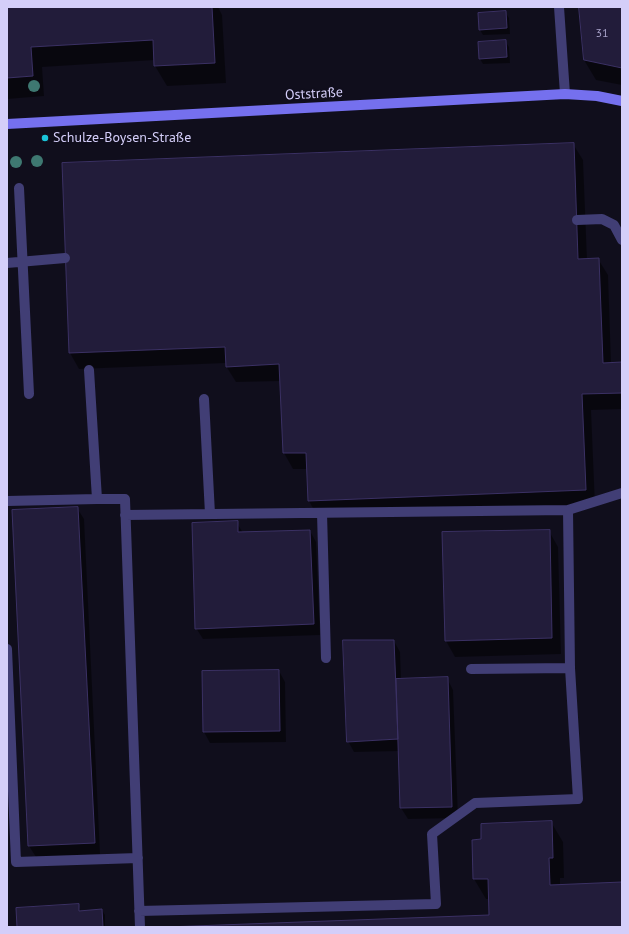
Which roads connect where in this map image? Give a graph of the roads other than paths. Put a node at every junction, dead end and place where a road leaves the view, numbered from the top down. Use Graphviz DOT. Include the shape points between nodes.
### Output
graph roads {
  1 [pos="559,7"];
  2 [pos="565,94"];
  3 [pos="622,101"];
  4 [pos="7,124"];
  5 [pos="19,188"];
  6 [pos="577,220"];
  7 [pos="622,240"];
  8 [pos="65,258"];
  9 [pos="22,262"];
  10 [pos="7,263"];
  11 [pos="89,370"];
  12 [pos="29,394"];
  13 [pos="204,400"];
  14 [pos="622,493"];
  15 [pos="97,499"];
  16 [pos="7,501"];
  17 [pos="568,510"];
  18 [pos="322,513"];
  19 [pos="210,514"];
  20 [pos="125,515"];
  21 [pos="7,649"];
  22 [pos="326,658"];
  23 [pos="570,668"];
  24 [pos="471,669"];
  25 [pos="138,858"];
  26 [pos="139,911"];
  27 [pos="140,927"];
  1 -- 2 [label="street"];
  2 -- 3 [label="street, Oststraße" via="598,96"];
  2 -- 4 [label="street, Oststraße"];
  5 -- 9 [label="street"];
  6 -- 7 [label="street" via="602,219 614,225"];
  8 -- 9 [label="street"];
  9 -- 10 [label="street"];
  9 -- 12 [label="street"];
  11 -- 15 [label="street"];
  13 -- 19 [label="street"];
  14 -- 17 [label="street"];
  15 -- 16 [label="street"];
  15 -- 20 [label="street" via="125,499"];
  17 -- 18 [label="street"];
  17 -- 23 [label="street"];
  18 -- 19 [label="street"];
  18 -- 22 [label="street"];
  19 -- 20 [label="street"];
  20 -- 25 [label="street"];
  21 -- 25 [label="street" via="16,862"];
  23 -- 24 [label="street"];
  23 -- 26 [label="street" via="578,799 475,803 432,834 436,904"];
  25 -- 26 [label="street"];
  26 -- 27 [label="street"];
}
